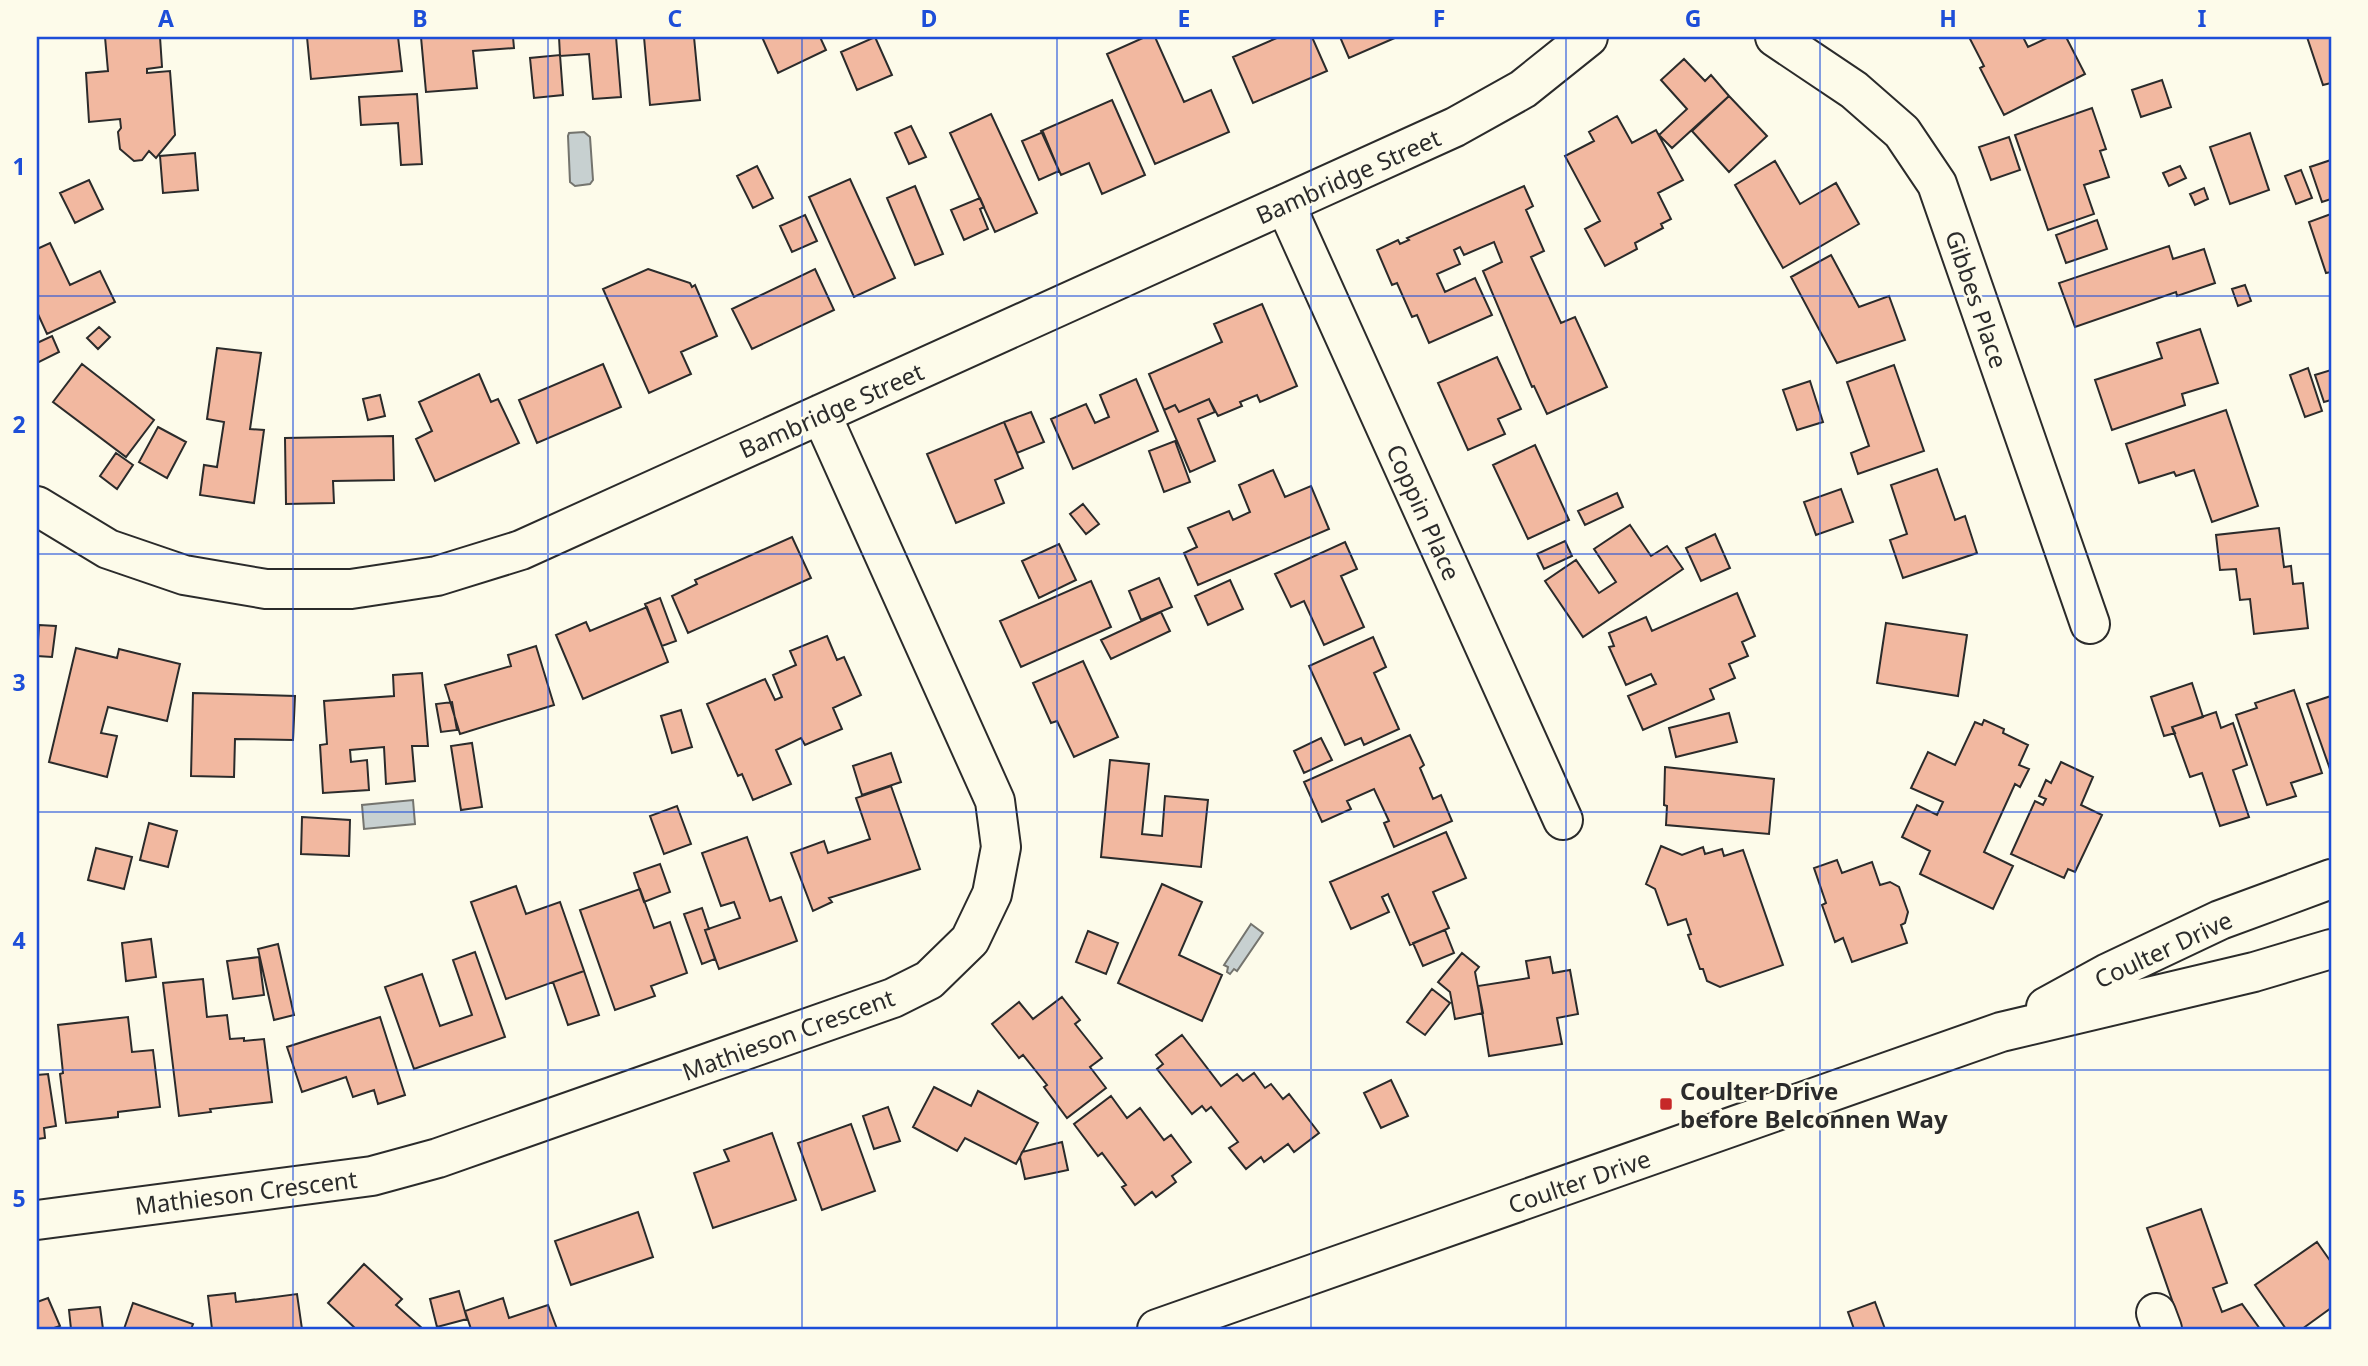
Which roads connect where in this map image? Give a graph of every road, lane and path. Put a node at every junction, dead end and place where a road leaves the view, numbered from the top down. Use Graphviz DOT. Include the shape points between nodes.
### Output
graph roads {
  1 [pos="1588,37"];
  2 [pos="1775,37"];
  3 [pos="1285,204"];
  4 [pos="821,414"];
  5 [pos="37,506"];
  6 [pos="2090,624"];
  7 [pos="1563,820"];
  8 [pos="2331,879"];
  9 [pos="2331,949"];
  10 [pos="2001,1032"];
  11 [pos="37,1220"];
  12 [pos="1157,1329"];
  1 -- 3 [label="street, Bambridge Street" via="1523,89 1455,128"];
  2 -- 6 [label="street, Gibbes Place" via="1854,90 1902,132 1937,184"];
  3 -- 4 [label="street, Bambridge Street"];
  3 -- 7 [label="street, Coppin Place"];
  4 -- 5 [label="street, Bambridge Street" via="521,550 437,576 351,589 266,589 184,575 108,549"];
  4 -- 11 [label="street, Mathieson Crescent" via="995,801 999,859 992,894 970,940 929,980 893,998 438,1158 372,1176"];
  8 -- 10 [label="street, Coulter Drive" via="2220,920 2108,973"];
  9 -- 10 [label="street, Coulter Drive" via="2255,972"];
  10 -- 12 [label="street, Coulter Drive"];
}
